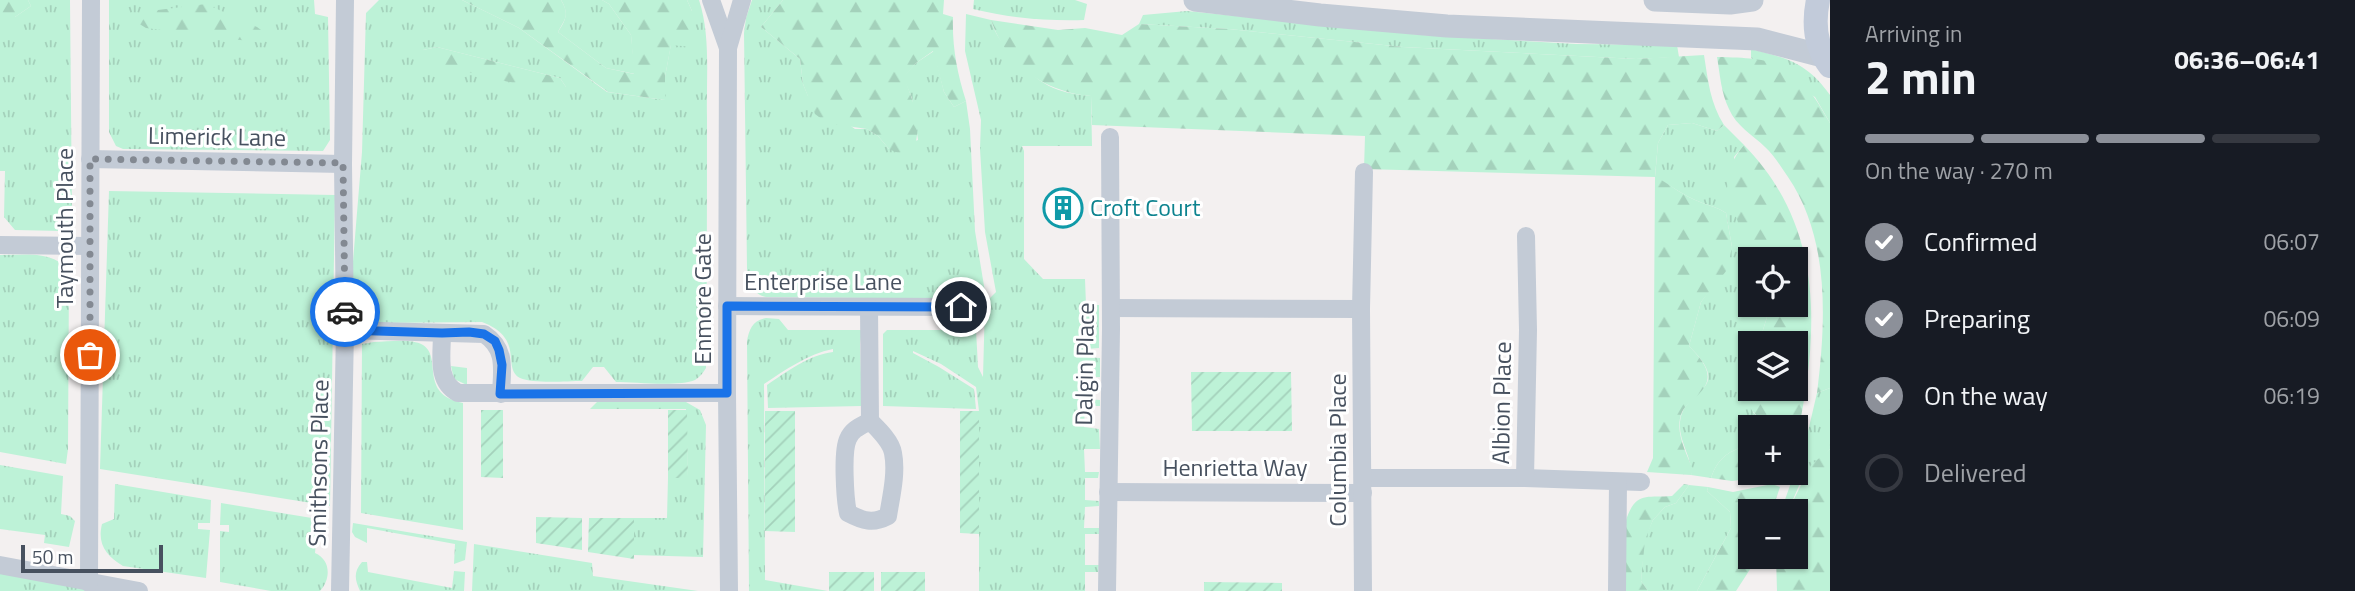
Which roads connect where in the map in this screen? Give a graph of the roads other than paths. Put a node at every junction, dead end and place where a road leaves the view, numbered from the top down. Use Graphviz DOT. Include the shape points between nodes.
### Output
graph roads {
  1 [pos="91,0"];
  2 [pos="345,0"];
  3 [pos="711,0"];
  4 [pos="742,0"];
  5 [pos="1195,0"];
  6 [pos="1655,0"];
  7 [pos="1818,0"];
  8 [pos="1741,2"];
  9 [pos="728,48"];
  10 [pos="1826,61"];
  11 [pos="1110,137"];
  12 [pos="90,159"];
  13 [pos="343,163"];
  14 [pos="1364,172"];
  15 [pos="1526,236"];
  16 [pos="0,245"];
  17 [pos="89,246"];
  18 [pos="727,306"];
  19 [pos="869,307"];
  20 [pos="961,307"];
  21 [pos="1111,309"];
  22 [pos="1361,309"];
  23 [pos="345,330"];
  24 [pos="442,333"];
  25 [pos="727,393"];
  26 [pos="500,394"];
  27 [pos="870,421"];
  28 [pos="1525,478"];
  29 [pos="1618,482"];
  30 [pos="1641,482"];
  31 [pos="1363,486"];
  32 [pos="1108,492"];
  33 [pos="0,565"];
  34 [pos="89,583"];
  35 [pos="139,591"];
  36 [pos="340,591"];
  37 [pos="729,591"];
  38 [pos="1107,591"];
  39 [pos="1363,591"];
  40 [pos="1617,591"];
  1 -- 12 [label="street, Taymouth Place"];
  2 -- 13 [label="street, Smithsons Place"];
  3 -- 9 [label="street, Enmore Gate"];
  4 -- 9 [label="street, Enmore Gate"];
  5 -- 10 [label="street" via="1447,26 1757,39"];
  6 -- 8 [label="street"];
  7 -- 10 [label="main road" via="1816,37"];
  9 -- 18 [label="street, Enmore Gate"];
  11 -- 21 [label="street, Dalgin Place"];
  12 -- 13 [label="street, Limerick Lane"];
  12 -- 17 [label="street, Taymouth Place"];
  13 -- 23 [label="street, Smithsons Place"];
  14 -- 22 [label="street, Columbia Place"];
  15 -- 28 [label="street, Albion Place"];
  16 -- 17 [label="street"];
  17 -- 34 [label="street, Taymouth Place"];
  18 -- 19 [label="street, Enterprise Lane"];
  18 -- 25 [label="street, Enmore Gate"];
  19 -- 20 [label="street, Enterprise Lane"];
  19 -- 27 [label="street"];
  21 -- 22 [label="street"];
  21 -- 32 [label="street, Dalgin Place"];
  22 -- 31 [label="street, Columbia Place"];
  23 -- 24 [label="street"];
  23 -- 36 [label="street, Smithsons Place"];
  24 -- 26 [label="street" via="448,388 458,393"];
  24 -- 26 [label="street" via="484,334 495,341 502,365"];
  25 -- 26 [label="street"];
  25 -- 37 [label="street, Enmore Gate"];
  27 -- 27 [label="street" via="854,429 847,440 845,499 848,513 864,521 879,521 888,516 893,452"];
  28 -- 29 [label="street, Albion Place"];
  28 -- 31 [label="street, Henrietta Way"];
  29 -- 30 [label="street, Albion Place"];
  29 -- 40 [label="street"];
  31 -- 32 [label="street, Henrietta Way"];
  31 -- 39 [label="street, Columbia Place"];
  32 -- 38 [label="street, Dalgin Place"];
  33 -- 34 [label="street"];
  34 -- 35 [label="street"];
}
